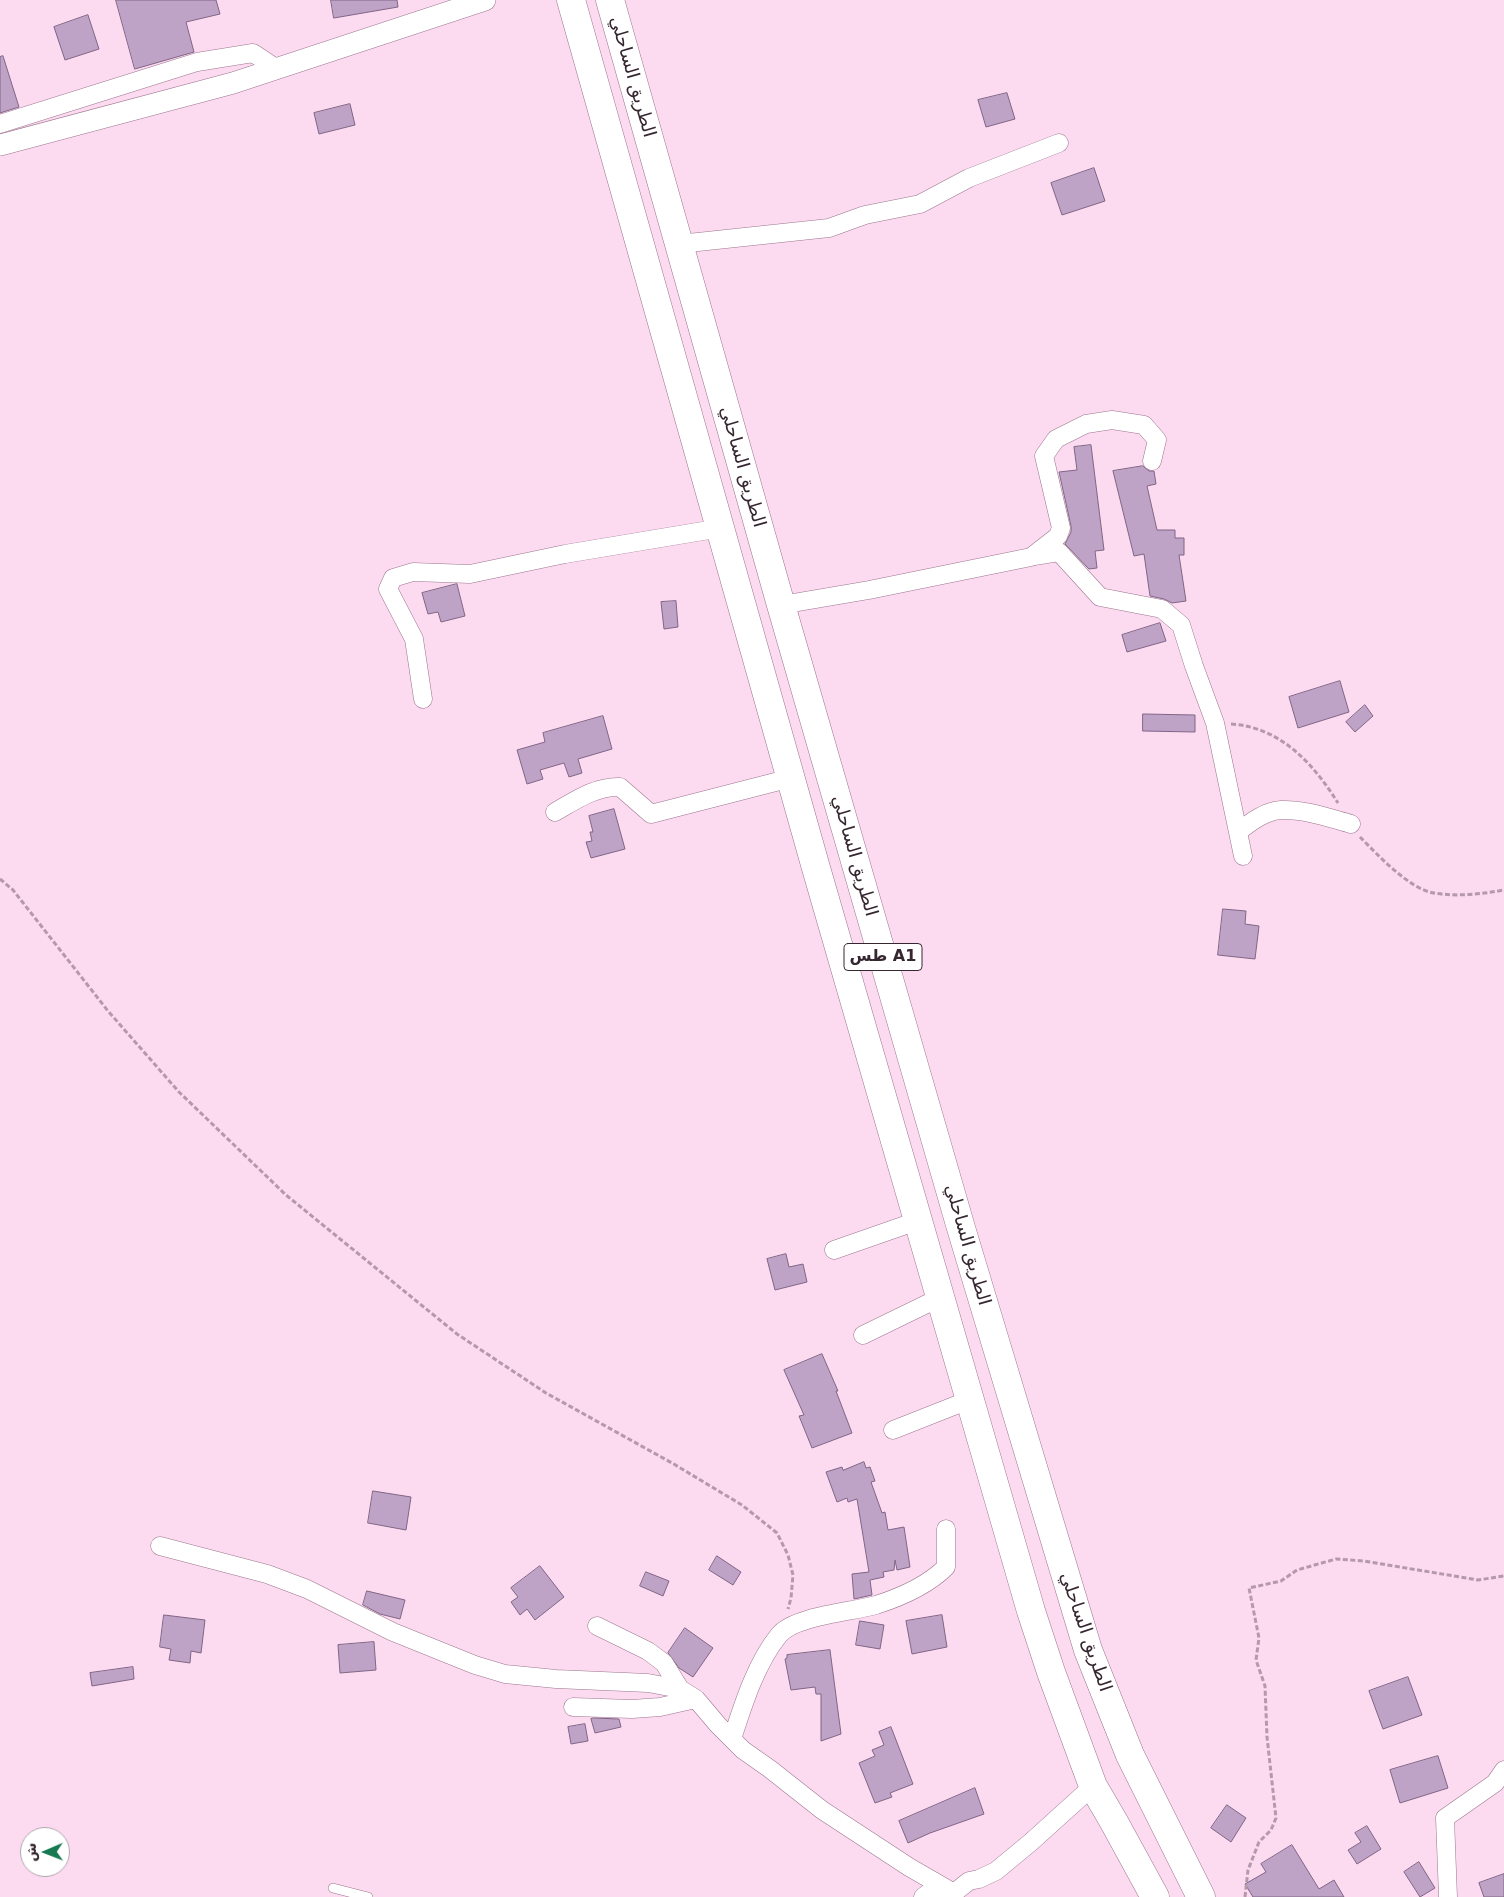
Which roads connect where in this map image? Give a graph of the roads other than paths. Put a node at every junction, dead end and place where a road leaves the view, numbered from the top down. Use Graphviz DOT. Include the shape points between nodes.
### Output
graph roads {
  1 [pos="485,0"];
  2 [pos="571,0"];
  3 [pos="610,0"];
  4 [pos="277,68"];
  5 [pos="0,124"];
  6 [pos="1059,143"];
  7 [pos="0,146"];
  8 [pos="679,244"];
  9 [pos="1152,461"];
  10 [pos="721,528"];
  11 [pos="1031,557"];
  12 [pos="781,605"];
  13 [pos="423,698"];
  14 [pos="791,778"];
  15 [pos="555,812"];
  16 [pos="1351,824"];
  17 [pos="1239,831"];
  18 [pos="1243,856"];
  19 [pos="917,1221"];
  20 [pos="834,1250"];
  21 [pos="939,1298"];
  22 [pos="863,1335"];
  23 [pos="969,1400"];
  24 [pos="893,1430"];
  25 [pos="946,1529"];
  26 [pos="160,1546"];
  27 [pos="597,1626"];
  28 [pos="680,1689"];
  29 [pos="696,1698"];
  30 [pos="573,1707"];
  31 [pos="732,1739"];
  32 [pos="1504,1770"];
  33 [pos="1093,1786"];
  34 [pos="333,1888"];
  35 [pos="954,1893"];
  36 [pos="368,1897"];
  37 [pos="923,1897"];
  38 [pos="1155,1897"];
  39 [pos="1200,1897"];
  40 [pos="1448,1897"];
  1 -- 4 [label="street"];
  2 -- 10 [label="highway, الطريق الساحلي / طس A1"];
  3 -- 8 [label="highway, الطريق الساحلي / طس A1"];
  4 -- 5 [label="street" via="253,53 197,62"];
  4 -- 7 [label="street" via="233,83"];
  6 -- 8 [label="street" via="969,178 920,204 865,214 829,228"];
  8 -- 12 [label="highway, الطريق الساحلي / طس A1"];
  9 -- 11 [label="street" via="1157,440 1144,425 1112,420 1086,424 1056,439 1044,456 1061,528 1058,536"];
  10 -- 13 [label="street" via="565,554 470,574 413,572 393,578 388,589 414,638"];
  10 -- 14 [label="highway, الطريق الساحلي / طس A1"];
  11 -- 12 [label="street"];
  11 -- 17 [label="street" via="1060,552 1100,597 1162,610 1181,625 1215,723"];
  12 -- 39 [label="highway, الطريق الساحلي / طس A1" via="964,1237 1088,1650 1130,1755"];
  14 -- 15 [label="street" via="651,814 620,787 608,786"];
  14 -- 19 [label="highway, الطريق الساحلي / طس A1"];
  16 -- 17 [label="street" via="1280,810 1257,818"];
  17 -- 18 [label="street"];
  19 -- 20 [label="street"];
  19 -- 21 [label="highway, الطريق الساحلي / طس A1"];
  21 -- 22 [label="street"];
  21 -- 23 [label="highway, الطريق الساحلي / طس A1"];
  23 -- 24 [label="street"];
  23 -- 33 [label="highway, الطريق الساحلي / طس A1" via="1030,1611"];
  25 -- 31 [label="street" via="946,1567 933,1579 877,1605 800,1622 780,1633 761,1664"];
  26 -- 28 [label="street" via="266,1574 306,1589 393,1632 505,1674 648,1683"];
  27 -- 28 [label="street" via="664,1663"];
  28 -- 29 [label="street"];
  29 -- 30 [label="street" via="660,1707"];
  29 -- 31 [label="street"];
  31 -- 35 [label="street" via="822,1810"];
  32 -- 40 [label="street" via="1495,1783 1445,1818"];
  33 -- 35 [label="street" via="996,1871 969,1882"];
  33 -- 38 [label="highway, الطريق الساحلي / طس A1"];
  34 -- 36 [label="lane"];
  35 -- 37 [label="street" via="934,1888"];
}
